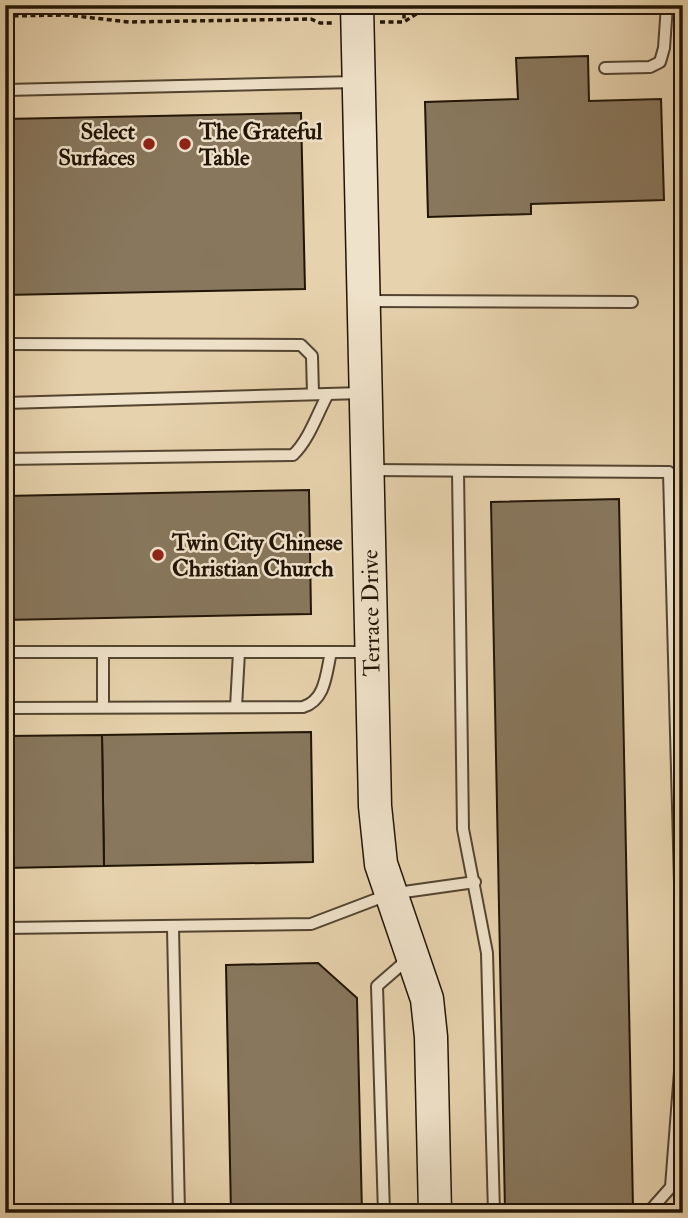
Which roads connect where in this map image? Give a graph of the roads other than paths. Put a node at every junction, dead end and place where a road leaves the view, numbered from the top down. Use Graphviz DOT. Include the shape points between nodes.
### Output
graph roads {
  1 [pos="357,5"];
  2 [pos="667,5"];
  3 [pos="604,68"];
  4 [pos="359,82"];
  5 [pos="5,90"];
  6 [pos="364,302"];
  7 [pos="632,302"];
  8 [pos="5,344"];
  9 [pos="366,392"];
  10 [pos="313,394"];
  11 [pos="328,394"];
  12 [pos="5,403"];
  13 [pos="5,459"];
  14 [pos="368,470"];
  15 [pos="458,471"];
  16 [pos="5,652"];
  17 [pos="103,652"];
  18 [pos="239,652"];
  19 [pos="331,652"];
  20 [pos="372,652"];
  21 [pos="103,707"];
  22 [pos="236,707"];
  23 [pos="5,708"];
  24 [pos="475,882"];
  25 [pos="390,894"];
  26 [pos="5,928"];
  27 [pos="173,928"];
  28 [pos="413,955"];
  29 [pos="683,994"];
  30 [pos="683,1032"];
  31 [pos="179,1213"];
  32 [pos="384,1213"];
  33 [pos="435,1213"];
  34 [pos="494,1213"];
  35 [pos="648,1213"];
  1 -- 4 [label="street, Terrace Drive"];
  2 -- 3 [label="lane" via="660,62 650,67"];
  4 -- 5 [label="lane"];
  4 -- 6 [label="street, Terrace Drive"];
  6 -- 7 [label="lane"];
  6 -- 9 [label="street, Terrace Drive"];
  8 -- 10 [label="lane" via="301,345 312,356"];
  9 -- 11 [label="lane"];
  9 -- 14 [label="street, Terrace Drive"];
  10 -- 11 [label="lane"];
  10 -- 12 [label="lane"];
  11 -- 13 [label="lane" via="303,446 293,455"];
  14 -- 15 [label="lane"];
  14 -- 20 [label="street, Terrace Drive"];
  15 -- 24 [label="lane" via="463,829"];
  15 -- 29 [label="lane" via="669,472"];
  16 -- 17 [label="lane"];
  17 -- 18 [label="lane"];
  17 -- 21 [label="lane"];
  18 -- 19 [label="lane"];
  18 -- 22 [label="lane"];
  19 -- 20 [label="lane"];
  19 -- 22 [label="lane" via="322,692 314,703"];
  20 -- 25 [label="street, Terrace Drive" via="375,806 381,864"];
  21 -- 22 [label="lane"];
  21 -- 23 [label="lane"];
  24 -- 25 [label="lane"];
  24 -- 34 [label="lane" via="487,953"];
  25 -- 27 [label="lane" via="311,924"];
  25 -- 28 [label="street, Terrace Drive"];
  26 -- 27 [label="lane"];
  27 -- 31 [label="lane"];
  28 -- 32 [label="lane" via="377,986"];
  28 -- 33 [label="street, Terrace Drive" via="431,1037"];
  30 -- 35 [label="lane" via="670,1187"];
}
